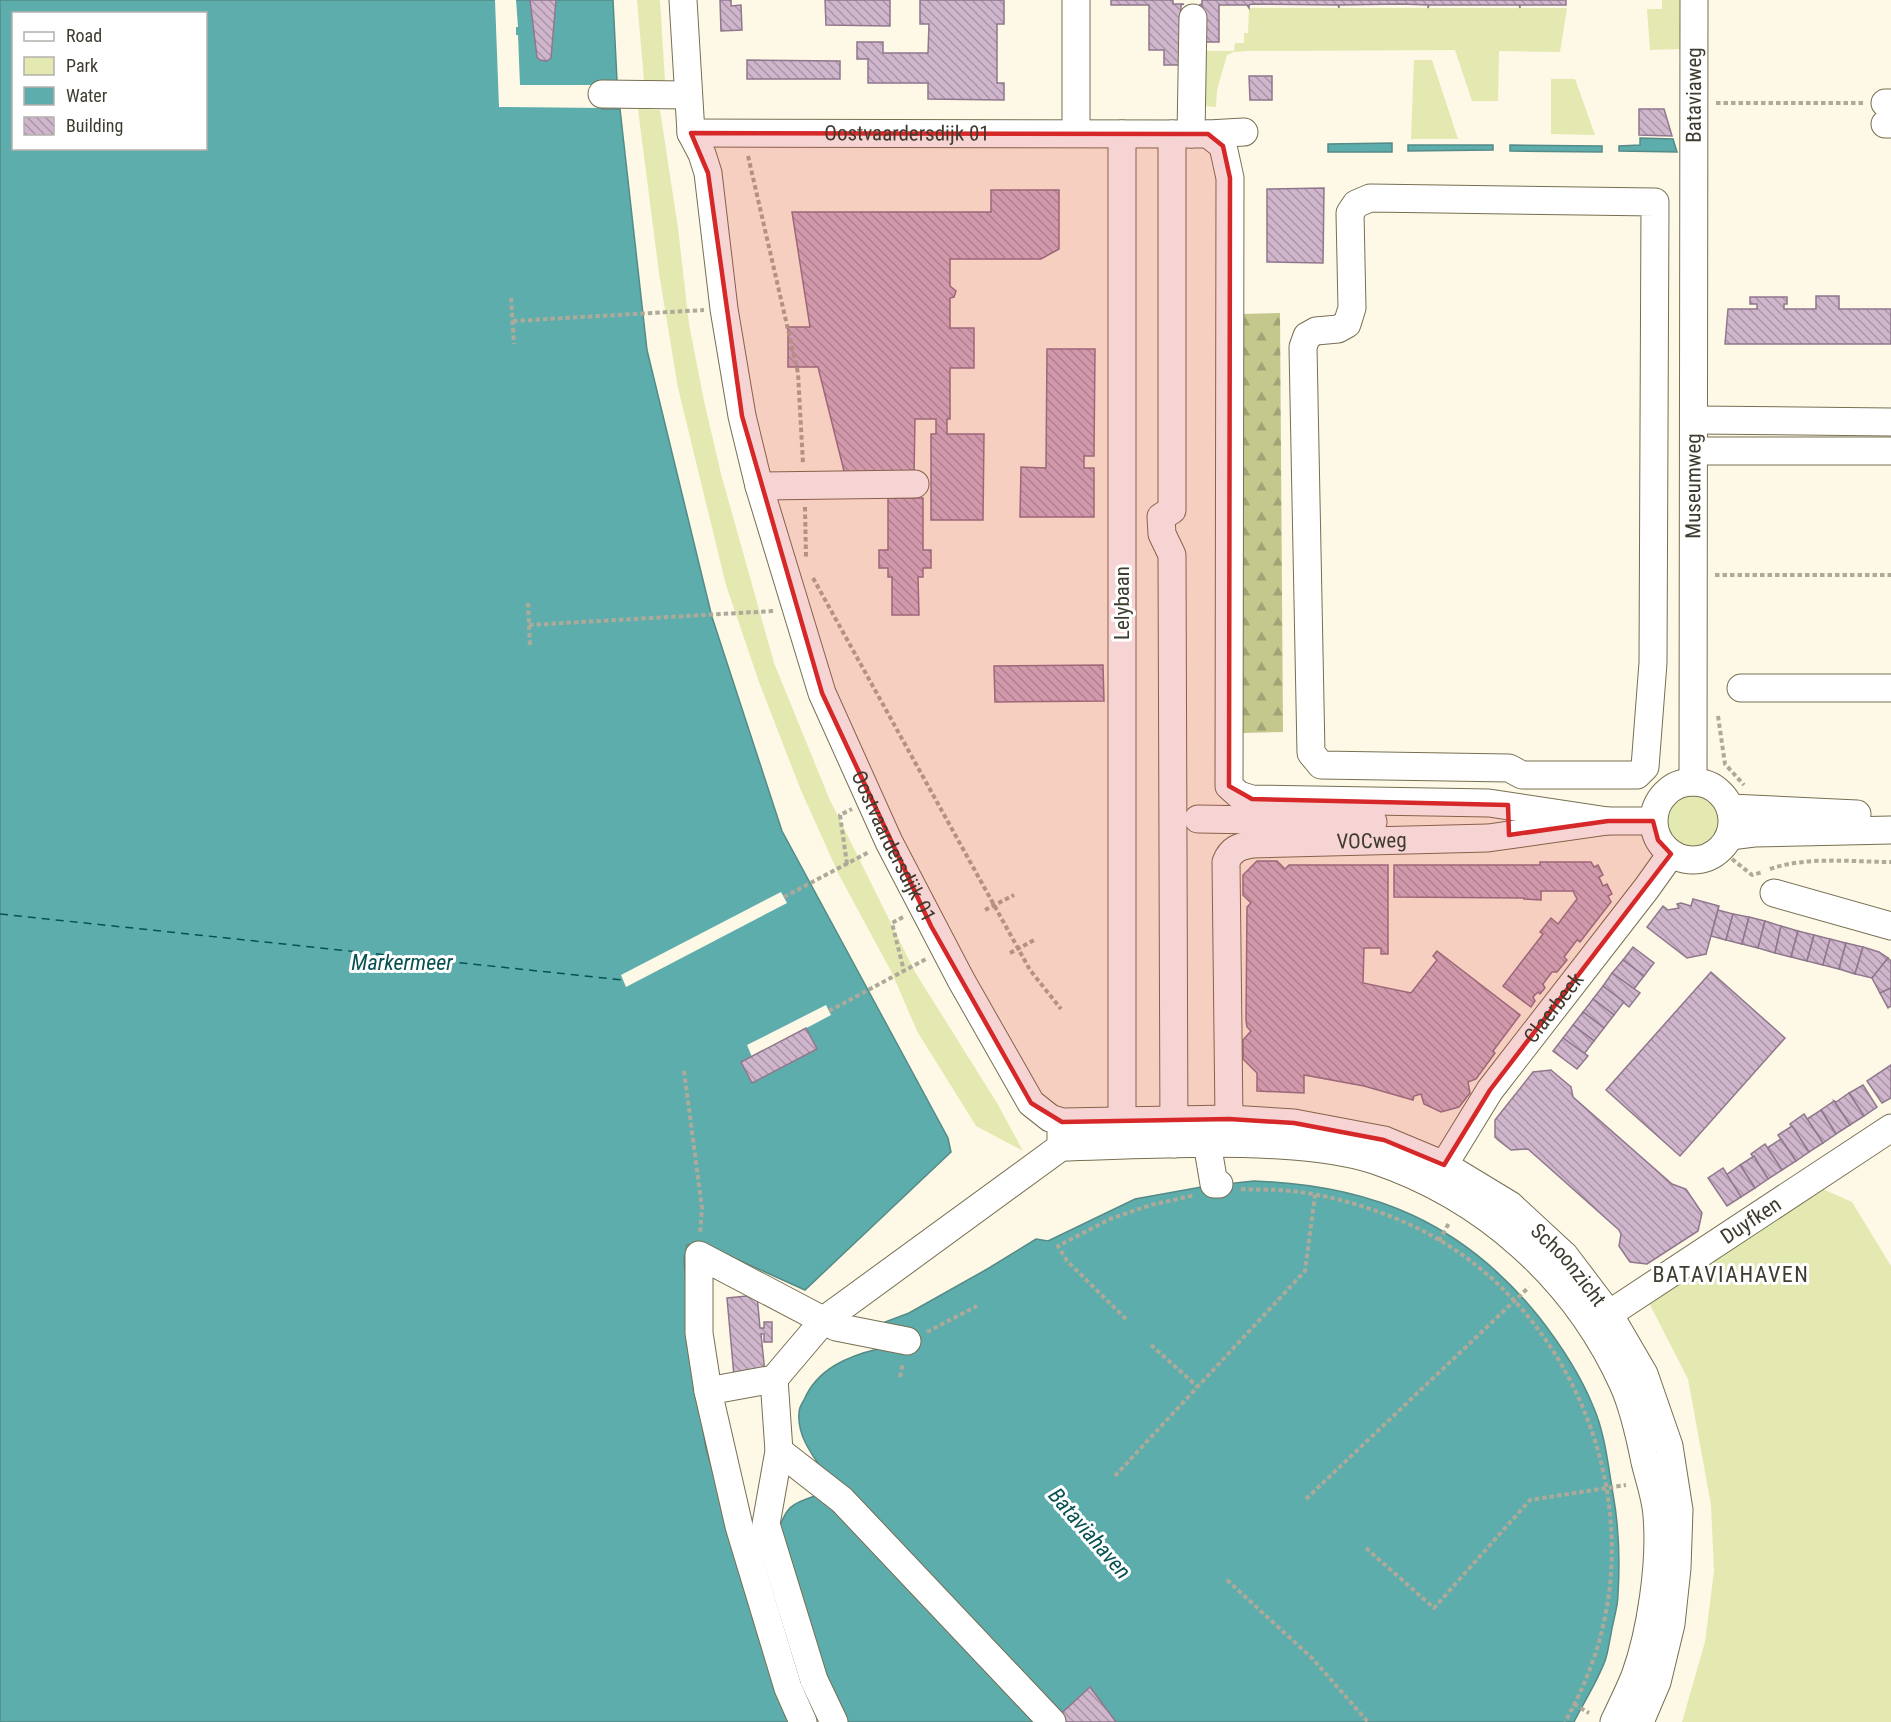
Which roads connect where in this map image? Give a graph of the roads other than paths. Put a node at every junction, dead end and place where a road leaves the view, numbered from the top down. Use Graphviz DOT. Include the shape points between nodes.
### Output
graph roads {
  1 [pos="683,0"];
  2 [pos="1077,0"];
  3 [pos="1694,0"];
  4 [pos="1193,18"];
  5 [pos="602,94"];
  6 [pos="688,96"];
  7 [pos="1244,132"];
  8 [pos="691,133"];
  9 [pos="1076,133"];
  10 [pos="1122,134"];
  11 [pos="1190,134"];
  12 [pos="1695,192"];
  13 [pos="1654,422"];
  14 [pos="1891,422"];
  15 [pos="1694,429"];
  16 [pos="1891,452"];
  17 [pos="915,484"];
  18 [pos="759,486"];
  19 [pos="1742,687"];
  20 [pos="1891,688"];
  21 [pos="1693,782"];
  22 [pos="1730,808"];
  23 [pos="1891,814"];
  24 [pos="1198,819"];
  25 [pos="1509,821"];
  26 [pos="1653,821"];
  27 [pos="1891,830"];
  28 [pos="1725,843"];
  29 [pos="1671,854"];
  30 [pos="1774,893"];
  31 [pos="1891,926"];
  32 [pos="1229,1119"];
  33 [pos="1122,1121"];
  34 [pos="1891,1128"];
  35 [pos="1174,1132"];
  36 [pos="1062,1134"];
  37 [pos="1207,1143"];
  38 [pos="1444,1165"];
  39 [pos="1216,1187"];
  40 [pos="1609,1314"];
  41 [pos="825,1320"];
  42 [pos="916,1337"];
  43 [pos="774,1379"];
  44 [pos="708,1391"];
  45 [pos="779,1451"];
  46 [pos="803,1722"];
  47 [pos="834,1722"];
  48 [pos="1052,1722"];
  49 [pos="1614,1722"];
  50 [pos="1640,1722"];
  1 -- 6 [label="street, Oostvaardersdijk 01"];
  2 -- 9 [label="street"];
  3 -- 12 [label="street, Bataviaweg"];
  4 -- 11 [label="street"];
  5 -- 6 [label="street"];
  6 -- 8 [label="street, Oostvaardersdijk 01"];
  7 -- 11 [label="street"];
  8 -- 9 [label="street, Oostvaardersdijk 01"];
  8 -- 18 [label="street, Oostvaardersdijk 01" via="708,173 724,309 742,416"];
  9 -- 10 [label="street, Oostvaardersdijk 01"];
  10 -- 11 [label="street"];
  10 -- 33 [label="street, Lelybaan"];
  11 -- 25 [label="street, VOCweg" via="1223,146 1230,178 1229,786 1252,799 1489,803"];
  11 -- 35 [label="street" via="1172,510 1161,517 1162,534 1172,555"];
  12 -- 15 [label="street, Museumweg"];
  13 -- 13 [label="street" via="1655,202 1371,198 1356,204 1350,213 1353,308 1347,324 1316,331 1307,336 1303,346 1311,753 1321,765 1509,768 1522,776 1637,775 1645,767 1653,663"];
  13 -- 15 [label="street"];
  14 -- 15 [label="street"];
  15 -- 16 [label="street"];
  15 -- 21 [label="street, Museumweg"];
  17 -- 18 [label="street"];
  18 -- 36 [label="street, Oostvaardersdijk 01" via="822,693 868,800 921,907 1031,1103"];
  19 -- 20 [label="street"];
  21 -- 22 [label="street" via="1715,789"];
  21 -- 26 [label="street" via="1667,791 1659,801"];
  22 -- 23 [label="street"];
  22 -- 28 [label="street" via="1732,821"];
  24 -- 25 [label="street" via="1431,824"];
  25 -- 26 [label="street, VOCweg"];
  25 -- 32 [label="street, VOCweg" via="1488,838 1252,844 1229,855"];
  26 -- 29 [label="street" via="1658,840"];
  27 -- 28 [label="street" via="1754,832"];
  28 -- 29 [label="street" via="1711,857 1699,860"];
  29 -- 38 [label="street, Claerbeek" via="1490,1090"];
  30 -- 31 [label="street"];
  32 -- 35 [label="street, Schoonzicht"];
  32 -- 38 [label="street, Schoonzicht" via="1294,1123 1384,1140"];
  33 -- 35 [label="street, Schoonzicht"];
  33 -- 36 [label="street"];
  34 -- 40 [label="street, Duyfken"];
  35 -- 36 [label="street"];
  35 -- 37 [label="street"];
  36 -- 41 [label="street"];
  37 -- 39 [label="street"];
  37 -- 49 [label="street" via="1316,1148 1373,1159 1440,1189 1501,1227 1547,1268 1593,1328 1624,1385 1657,1515 1656,1575 1646,1637 1635,1675"];
  38 -- 40 [label="street, Schoonzicht" via="1510,1205 1565,1256"];
  40 -- 50 [label="street, Schoonzicht" via="1644,1374 1669,1446 1679,1510 1671,1624 1657,1682"];
  41 -- 42 [label="street" via="836,1327"];
  41 -- 43 [label="street"];
  41 -- 44 [label="street" via="699,1255 699,1333"];
  43 -- 44 [label="street"];
  43 -- 45 [label="street"];
  44 -- 46 [label="street" via="739,1526 788,1688"];
  45 -- 47 [label="street" via="766,1524 814,1680"];
  45 -- 48 [label="street" via="842,1500"];
}
